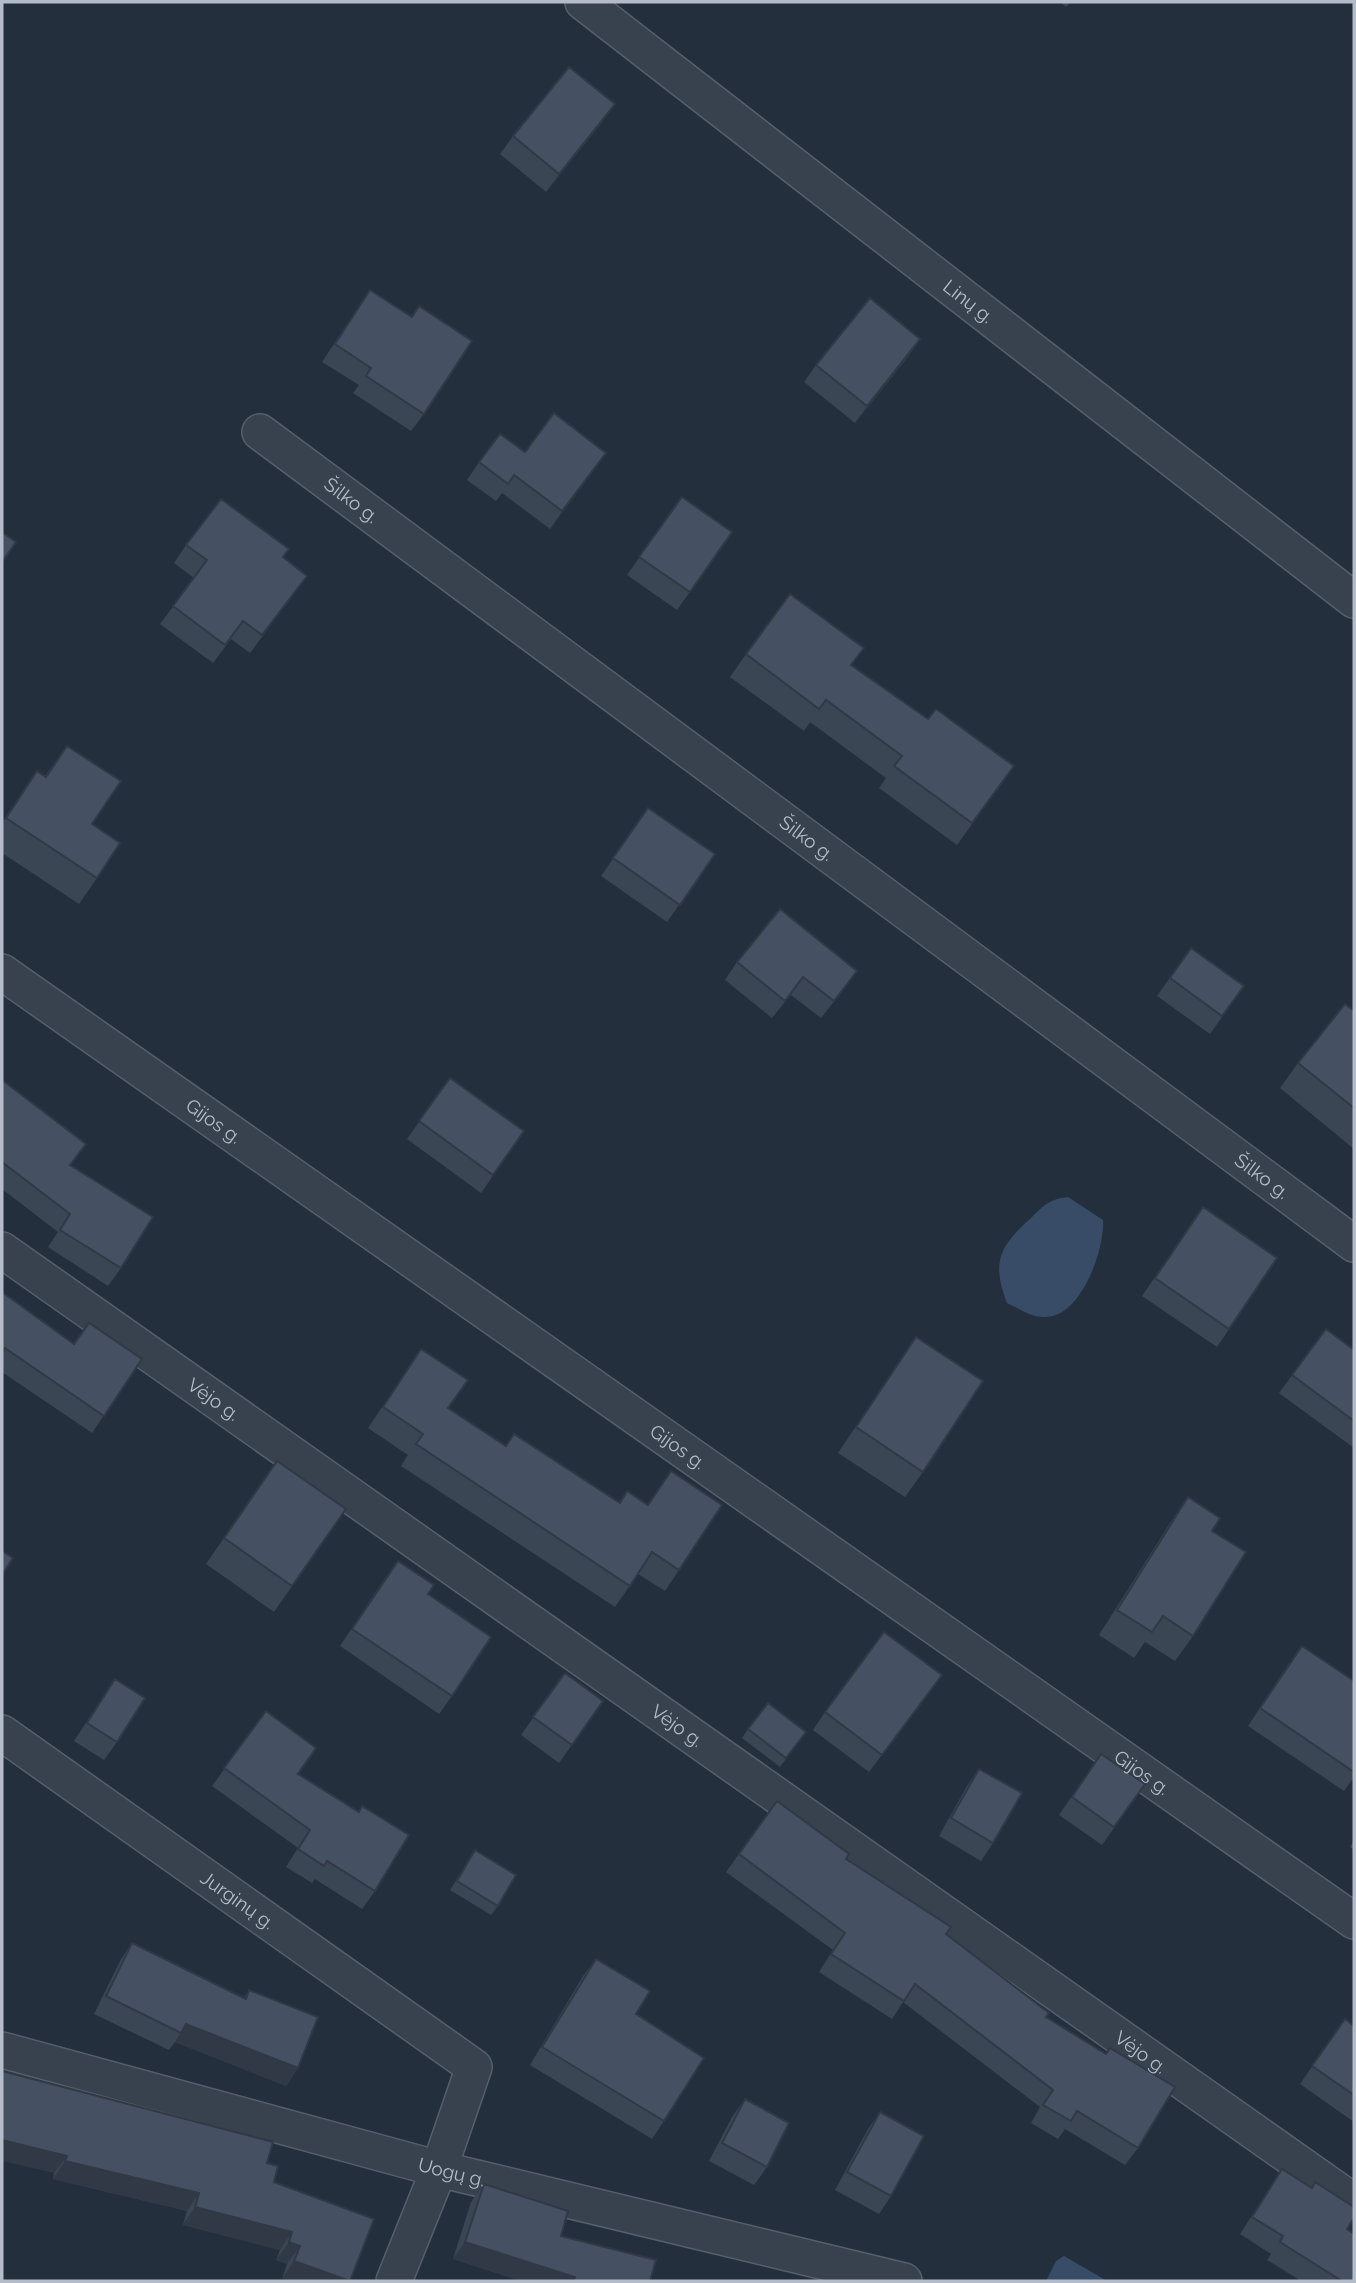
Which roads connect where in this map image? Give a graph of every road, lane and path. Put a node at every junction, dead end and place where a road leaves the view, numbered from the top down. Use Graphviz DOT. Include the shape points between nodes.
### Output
graph roads {
  1 [pos="583,2"];
  2 [pos="260,432"];
  3 [pos="1354,600"];
  4 [pos="2,972"];
  5 [pos="1354,1244"];
  6 [pos="2,1250"];
  7 [pos="2,1733"];
  8 [pos="1354,1921"];
  9 [pos="2,2050"];
  10 [pos="439,2169"];
  11 [pos="1354,2202"];
  12 [pos="394,2281"];
  13 [pos="904,2281"];
  1 -- 3 [label="street, Linų g."];
  2 -- 5 [label="street, Šilko g."];
  4 -- 8 [label="street, Gijos g."];
  6 -- 11 [label="street, Vėjo g."];
  7 -- 10 [label="street, Jurginų g." via="474,2067"];
  9 -- 10 [label="street, Uogų g."];
  10 -- 12 [label="street"];
  10 -- 13 [label="street, Uogų g."];
}
